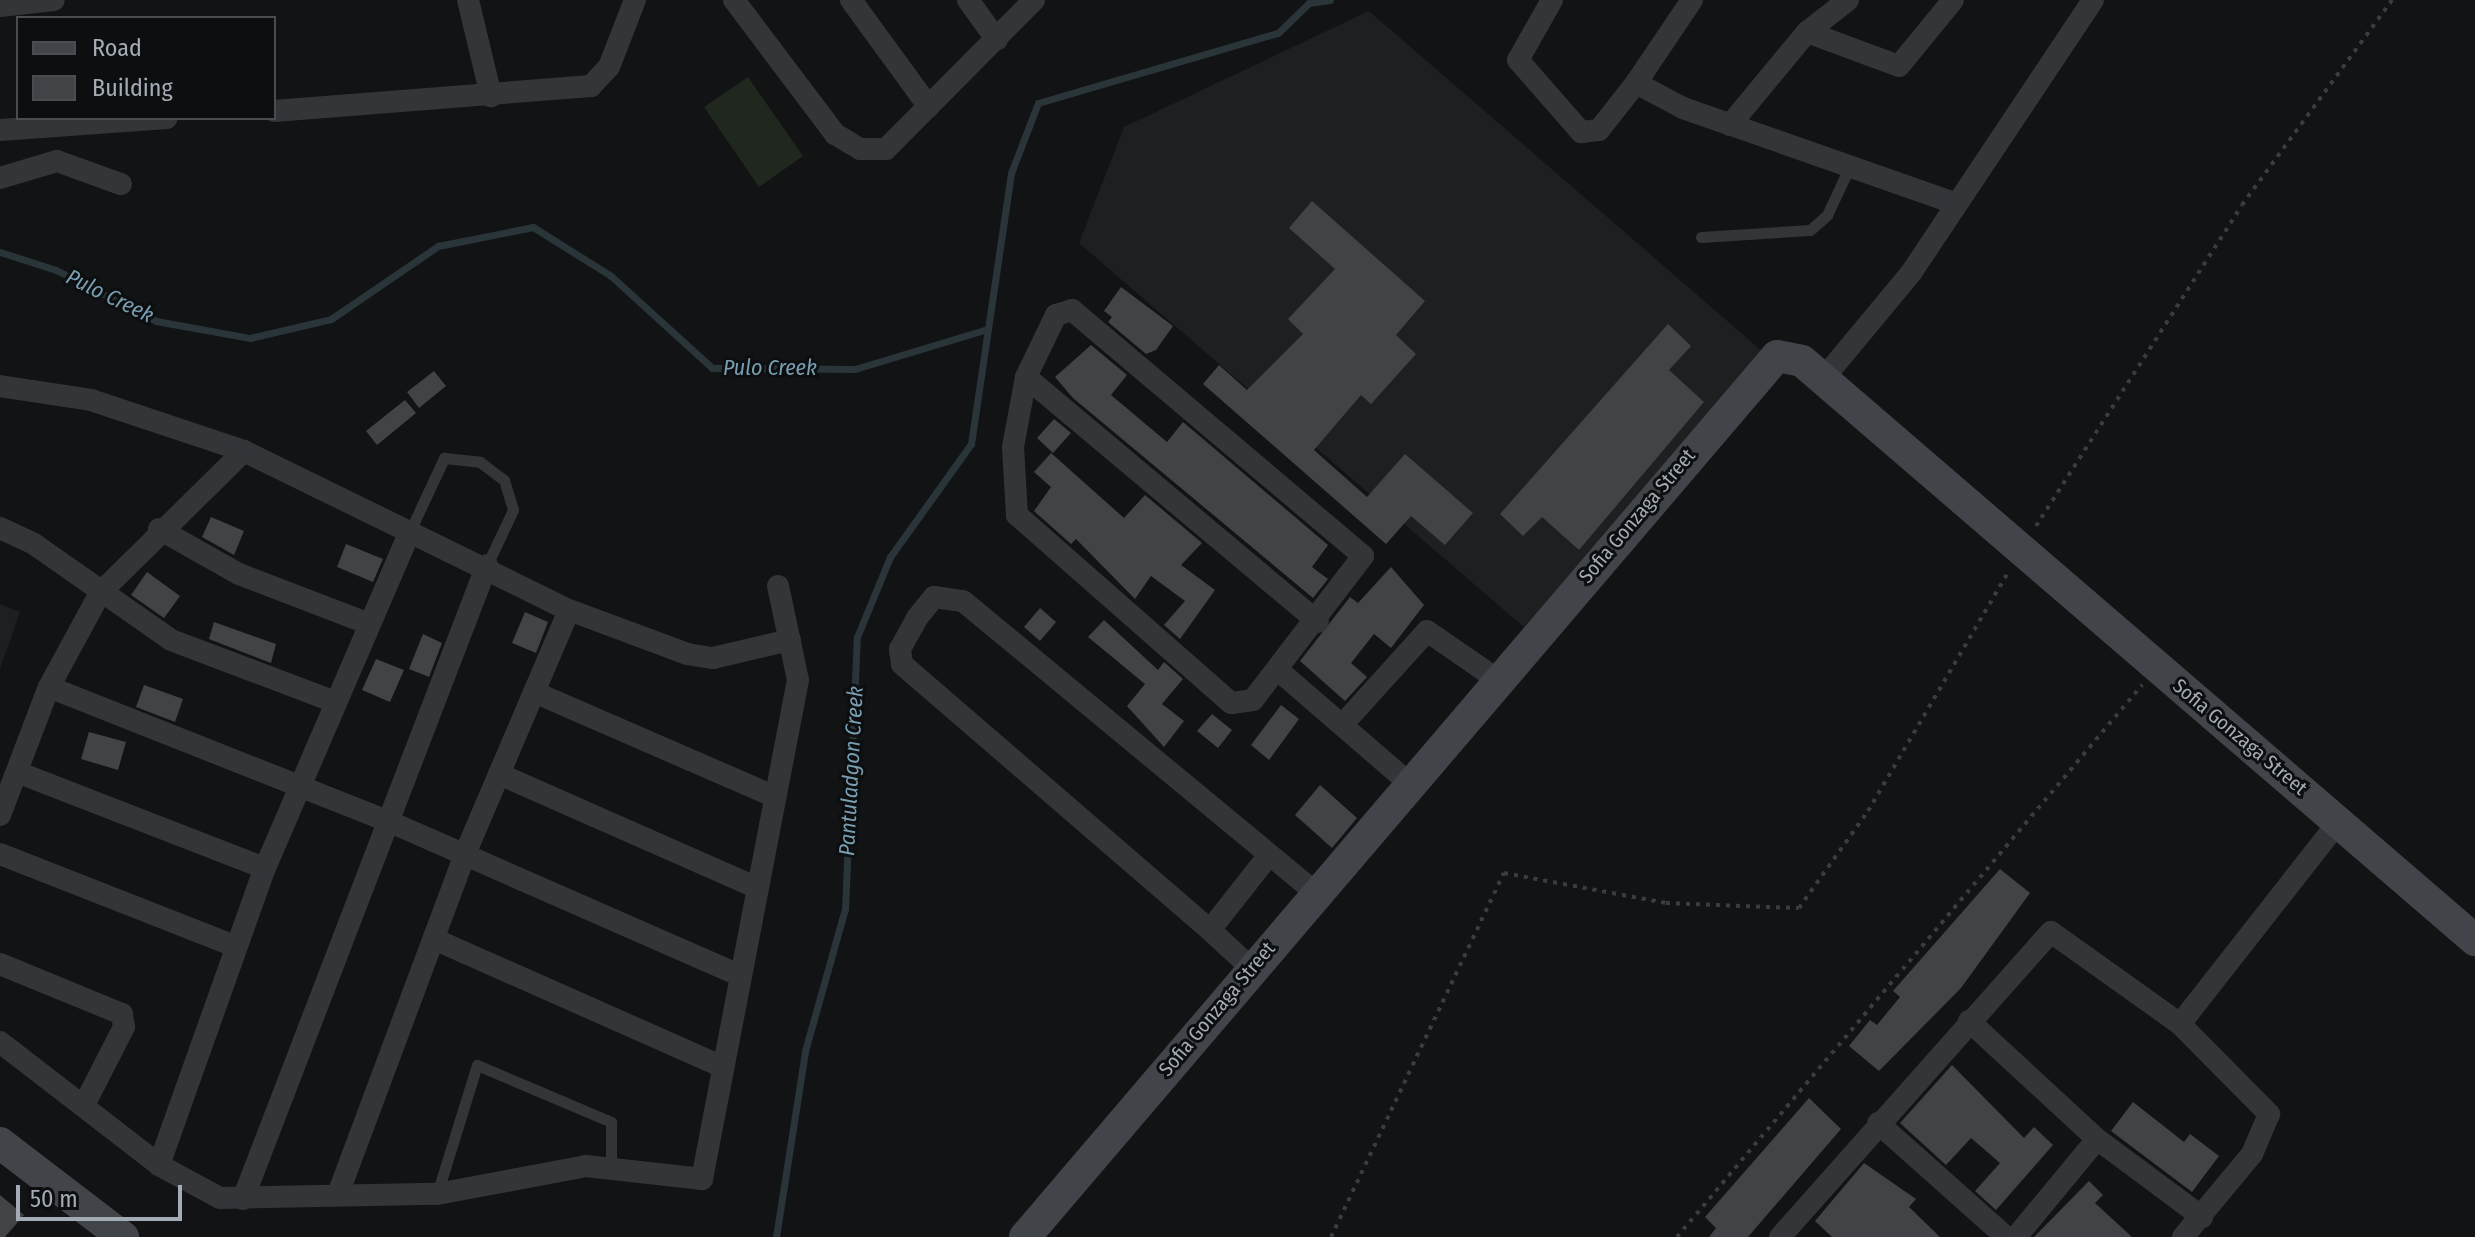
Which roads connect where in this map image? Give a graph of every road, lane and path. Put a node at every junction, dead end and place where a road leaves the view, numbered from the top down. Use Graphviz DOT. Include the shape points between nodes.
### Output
graph roads {
  1 [pos="54,0"];
  2 [pos="468,0"];
  3 [pos="635,0"];
  4 [pos="734,0"];
  5 [pos="851,0"];
  6 [pos="968,0"];
  7 [pos="1034,0"];
  8 [pos="1552,0"];
  9 [pos="1692,0"];
  10 [pos="1848,0"];
  11 [pos="1953,0"];
  12 [pos="2093,0"];
  13 [pos="2392,0"];
  14 [pos="0,6"];
  15 [pos="1807,32"];
  16 [pos="997,40"];
  17 [pos="1636,83"];
  18 [pos="491,96"];
  19 [pos="929,107"];
  20 [pos="276,111"];
  21 [pos="139,120"];
  22 [pos="1730,125"];
  23 [pos="0,130"];
  24 [pos="1850,166"];
  25 [pos="0,178"];
  26 [pos="121,184"];
  27 [pos="1954,203"];
  28 [pos="1701,237"];
  29 [pos="1026,377"];
  30 [pos="1823,379"];
  31 [pos="0,386"];
  32 [pos="244,451"];
  33 [pos="0,528"];
  34 [pos="159,529"];
  35 [pos="410,531"];
  36 [pos="2023,547"];
  37 [pos="487,565"];
  38 [pos="778,586"];
  39 [pos="100,593"];
  40 [pos="569,610"];
  41 [pos="1318,622"];
  42 [pos="369,624"];
  43 [pos="790,640"];
  44 [pos="2155,666"];
  45 [pos="1278,670"];
  46 [pos="1498,680"];
  47 [pos="49,687"];
  48 [pos="534,692"];
  49 [pos="335,702"];
  50 [pos="1343,724"];
  51 [pos="17,772"];
  52 [pos="499,774"];
  53 [pos="300,785"];
  54 [pos="1411,785"];
  55 [pos="775,797"];
  56 [pos="0,815"];
  57 [pos="388,821"];
  58 [pos="2339,821"];
  59 [pos="0,854"];
  60 [pos="465,854"];
  61 [pos="1269,855"];
  62 [pos="265,868"];
  63 [pos="757,888"];
  64 [pos="1316,893"];
  65 [pos="1210,930"];
  66 [pos="434,939"];
  67 [pos="2475,940"];
  68 [pos="235,946"];
  69 [pos="0,964"];
  70 [pos="1251,968"];
  71 [pos="739,975"];
  72 [pos="1969,1021"];
  73 [pos="2180,1024"];
  74 [pos="0,1042"];
  75 [pos="723,1067"];
  76 [pos="84,1105"];
  77 [pos="1878,1123"];
  78 [pos="2097,1139"];
  79 [pos="0,1143"];
  80 [pos="159,1165"];
  81 [pos="611,1167"];
  82 [pos="338,1194"];
  83 [pos="437,1194"];
  84 [pos="243,1199"];
  85 [pos="2202,1217"];
  86 [pos="1790,1233"];
  87 [pos="123,1237"];
  88 [pos="1025,1237"];
  89 [pos="1331,1237"];
  90 [pos="1677,1237"];
  91 [pos="2006,1237"];
  92 [pos="2016,1237"];
  93 [pos="2183,1237"];
  1 -- 14 [label="street"];
  2 -- 18 [label="street"];
  3 -- 18 [label="street" via="609,67 591,86"];
  4 -- 19 [label="street" via="835,134 860,149 886,149"];
  5 -- 19 [label="street"];
  6 -- 16 [label="street"];
  7 -- 16 [label="street"];
  8 -- 17 [label="street" via="1518,60 1581,132 1599,130"];
  9 -- 17 [label="street"];
  10 -- 15 [label="street"];
  11 -- 15 [label="street" via="1899,66"];
  12 -- 27 [label="street"];
  13 -- 36 [label="path" via="2242,205"];
  15 -- 22 [label="street"];
  16 -- 19 [label="street"];
  17 -- 22 [label="street"];
  18 -- 20 [label="street"];
  21 -- 23 [label="street"];
  22 -- 24 [label="street"];
  24 -- 27 [label="street"];
  24 -- 28 [label="lane" via="1827,215 1810,230"];
  25 -- 26 [label="street" via="57,161"];
  27 -- 30 [label="street" via="1911,273"];
  29 -- 41 [label="street"];
  29 -- 41 [label="street" via="1056,315 1072,310 1359,548 1363,565"];
  29 -- 45 [label="street" via="1013,447 1017,515 1231,703 1253,700"];
  30 -- 36 [label="street, Sofia Gonzaga Street"];
  30 -- 46 [label="street, Sofia Gonzaga Street" via="1802,361 1777,356 1759,372"];
  31 -- 32 [label="street" via="91,400"];
  32 -- 34 [label="street"];
  32 -- 35 [label="street"];
  33 -- 39 [label="street" via="34,544"];
  34 -- 39 [label="street"];
  34 -- 42 [label="street" via="239,574"];
  35 -- 37 [label="street"];
  35 -- 37 [label="lane" via="444,458 480,462 504,480 513,510"];
  35 -- 42 [label="street"];
  36 -- 44 [label="street, Sofia Gonzaga Street"];
  36 -- 89 [label="path" via="1868,811 1799,908 1666,903 1504,873"];
  37 -- 40 [label="street"];
  37 -- 57 [label="street"];
  38 -- 43 [label="street"];
  39 -- 47 [label="street"];
  39 -- 49 [label="street" via="213,660"];
  40 -- 43 [label="street" via="702,659"];
  40 -- 48 [label="street"];
  41 -- 45 [label="street"];
  42 -- 49 [label="street"];
  43 -- 55 [label="street" via="798,680"];
  44 -- 58 [label="street, Sofia Gonzaga Street"];
  44 -- 90 [label="path" via="1997,866"];
  45 -- 50 [label="street"];
  46 -- 50 [label="street" via="1427,631"];
  46 -- 54 [label="street, Sofia Gonzaga Street"];
  47 -- 51 [label="street"];
  47 -- 53 [label="street"];
  48 -- 52 [label="street"];
  48 -- 55 [label="street"];
  49 -- 53 [label="street"];
  50 -- 54 [label="street"];
  51 -- 56 [label="street"];
  51 -- 62 [label="street"];
  52 -- 60 [label="street"];
  52 -- 63 [label="street"];
  53 -- 57 [label="street"];
  53 -- 62 [label="street"];
  54 -- 64 [label="street, Sofia Gonzaga Street"];
  55 -- 63 [label="street"];
  57 -- 60 [label="street"];
  57 -- 84 [label="street"];
  58 -- 67 [label="street, Sofia Gonzaga Street"];
  58 -- 73 [label="street"];
  59 -- 68 [label="street"];
  60 -- 66 [label="street"];
  60 -- 71 [label="street"];
  61 -- 64 [label="street"];
  61 -- 65 [label="street"];
  61 -- 65 [label="street" via="963,601 934,597 900,649 902,664"];
  62 -- 68 [label="street"];
  63 -- 71 [label="street"];
  64 -- 70 [label="street, Sofia Gonzaga Street"];
  65 -- 70 [label="street"];
  66 -- 75 [label="street"];
  66 -- 82 [label="street"];
  68 -- 80 [label="street"];
  69 -- 76 [label="street" via="122,1014 124,1027"];
  70 -- 88 [label="street, Sofia Gonzaga Street"];
  71 -- 75 [label="street"];
  72 -- 73 [label="street" via="2051,932"];
  72 -- 77 [label="street"];
  72 -- 78 [label="street"];
  73 -- 85 [label="street" via="2269,1114 2252,1154"];
  74 -- 76 [label="street"];
  75 -- 81 [label="street" via="702,1179"];
  76 -- 80 [label="street"];
  77 -- 86 [label="street"];
  77 -- 91 [label="street"];
  78 -- 85 [label="street"];
  78 -- 92 [label="street"];
  79 -- 87 [label="street"];
  80 -- 84 [label="street" via="199,1193"];
  81 -- 83 [label="street"];
  81 -- 83 [label="lane" via="611,1122 477,1065"];
  82 -- 83 [label="street"];
  82 -- 84 [label="street"];
  85 -- 93 [label="street"];
}
